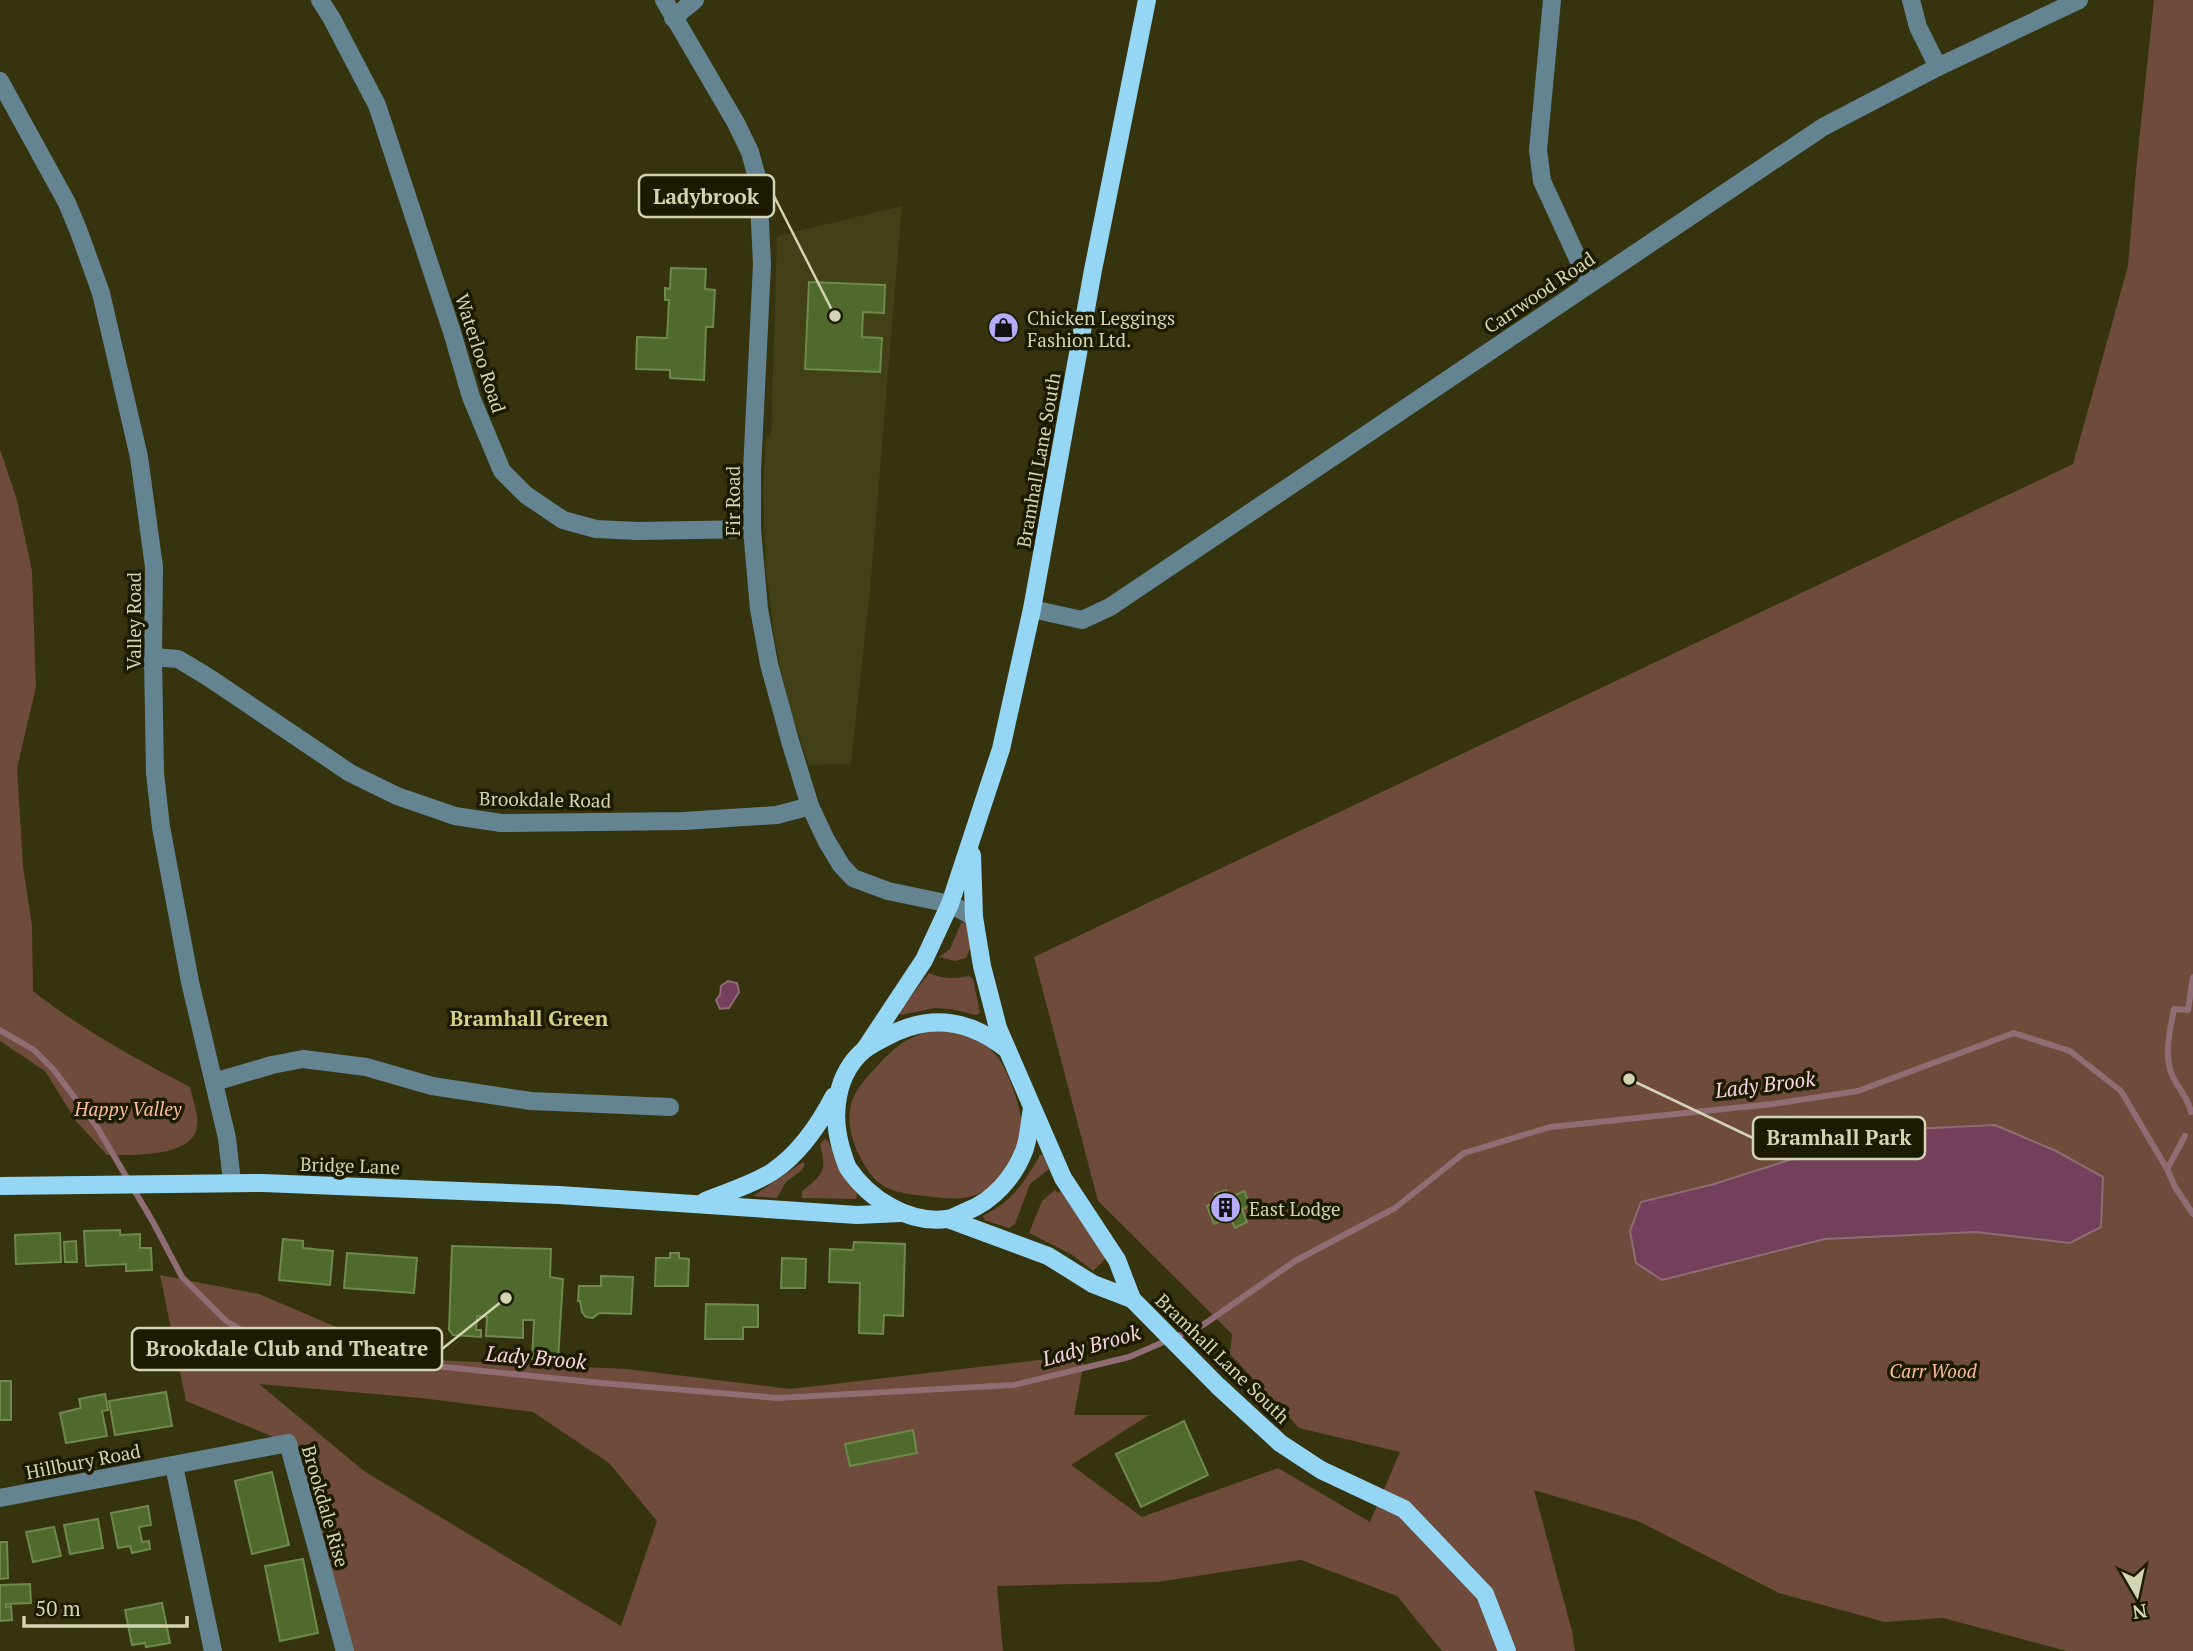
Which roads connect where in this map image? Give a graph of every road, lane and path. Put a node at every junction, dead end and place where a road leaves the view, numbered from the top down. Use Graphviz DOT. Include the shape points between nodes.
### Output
graph roads {
  1 [pos="320,0"];
  2 [pos="664,0"];
  3 [pos="695,0"];
  4 [pos="1147,0"];
  5 [pos="1552,0"];
  6 [pos="1911,0"];
  7 [pos="2079,0"];
  8 [pos="673,18"];
  9 [pos="1938,67"];
  10 [pos="0,81"];
  11 [pos="1589,283"];
  12 [pos="752,529"];
  13 [pos="1032,609"];
  14 [pos="153,657"];
  15 [pos="810,806"];
  16 [pos="972,842"];
  17 [pos="950,904"];
  18 [pos="974,917"];
  19 [pos="1005,1048"];
  20 [pos="865,1049"];
  21 [pos="841,1081"];
  22 [pos="214,1082"];
  23 [pos="670,1107"];
  24 [pos="1032,1110"];
  25 [pos="232,1182"];
  26 [pos="0,1186"];
  27 [pos="699,1203"];
  28 [pos="900,1213"];
  29 [pos="947,1219"];
  30 [pos="1132,1299"];
  31 [pos="174,1466"];
  32 [pos="0,1498"];
  33 [pos="213,1651"];
  34 [pos="345,1651"];
  35 [pos="1507,1651"];
  1 -- 12 [label="street, Waterloo Road" via="377,105 471,397 502,471 526,495 564,520 596,529"];
  2 -- 8 [label="street, Fir Road"];
  3 -- 8 [label="street"];
  4 -- 13 [label="main road, Bramhall Lane South"];
  5 -- 11 [label="street" via="1538,150 1542,181"];
  6 -- 9 [label="street" via="1918,27"];
  7 -- 9 [label="street, Carrwood Road"];
  8 -- 12 [label="street, Fir Road" via="736,123 758,181 762,264"];
  9 -- 11 [label="street, Carrwood Road" via="1823,127"];
  10 -- 14 [label="street, Valley Road" via="67,203 101,293 147,502 154,567"];
  11 -- 13 [label="street, Carrwood Road" via="1110,607 1082,620"];
  12 -- 15 [label="street, Fir Road" via="769,664"];
  13 -- 16 [label="main road, Bramhall Lane South" via="1001,749"];
  14 -- 15 [label="street, Brookdale Road" via="177,659 208,677 349,773 455,816 501,823 684,821 777,815"];
  14 -- 22 [label="street, Valley Road" via="161,828"];
  15 -- 17 [label="street, Fir Road" via="836,857 853,878"];
  16 -- 17 [label="main road, Bramhall Lane South"];
  16 -- 18 [label="main road, Bramhall Lane South"];
  17 -- 18 [label="street, Fir Road"];
  17 -- 20 [label="main road, Bramhall Lane South" via="924,960"];
  18 -- 19 [label="main road, Bramhall Lane South"];
  19 -- 20 [label="main road" via="986,1033 944,1022 898,1031"];
  19 -- 24 [label="main road"];
  20 -- 21 [label="main road"];
  21 -- 27 [label="main road, Bridge Lane" via="820,1124 772,1172"];
  21 -- 28 [label="main road" via="836,1132 847,1166 866,1189"];
  22 -- 23 [label="street" via="303,1059 366,1067 432,1086 531,1101"];
  22 -- 25 [label="street, Valley Road"];
  24 -- 29 [label="main road" via="1025,1149 1011,1177 977,1207"];
  24 -- 30 [label="main road, Bramhall Lane South" via="1063,1178 1117,1260"];
  25 -- 26 [label="main road, Bridge Lane"];
  25 -- 27 [label="main road, Bridge Lane"];
  27 -- 28 [label="main road, Bridge Lane"];
  28 -- 29 [label="main road"];
  29 -- 30 [label="main road, Bramhall Lane South" via="1048,1256 1093,1284"];
  30 -- 35 [label="main road, Bramhall Lane South" via="1280,1443 1321,1471 1404,1509 1485,1594"];
  31 -- 32 [label="street, Hillbury Road"];
  31 -- 33 [label="street"];
  31 -- 34 [label="street, Brookdale Rise" via="288,1443"];
}
